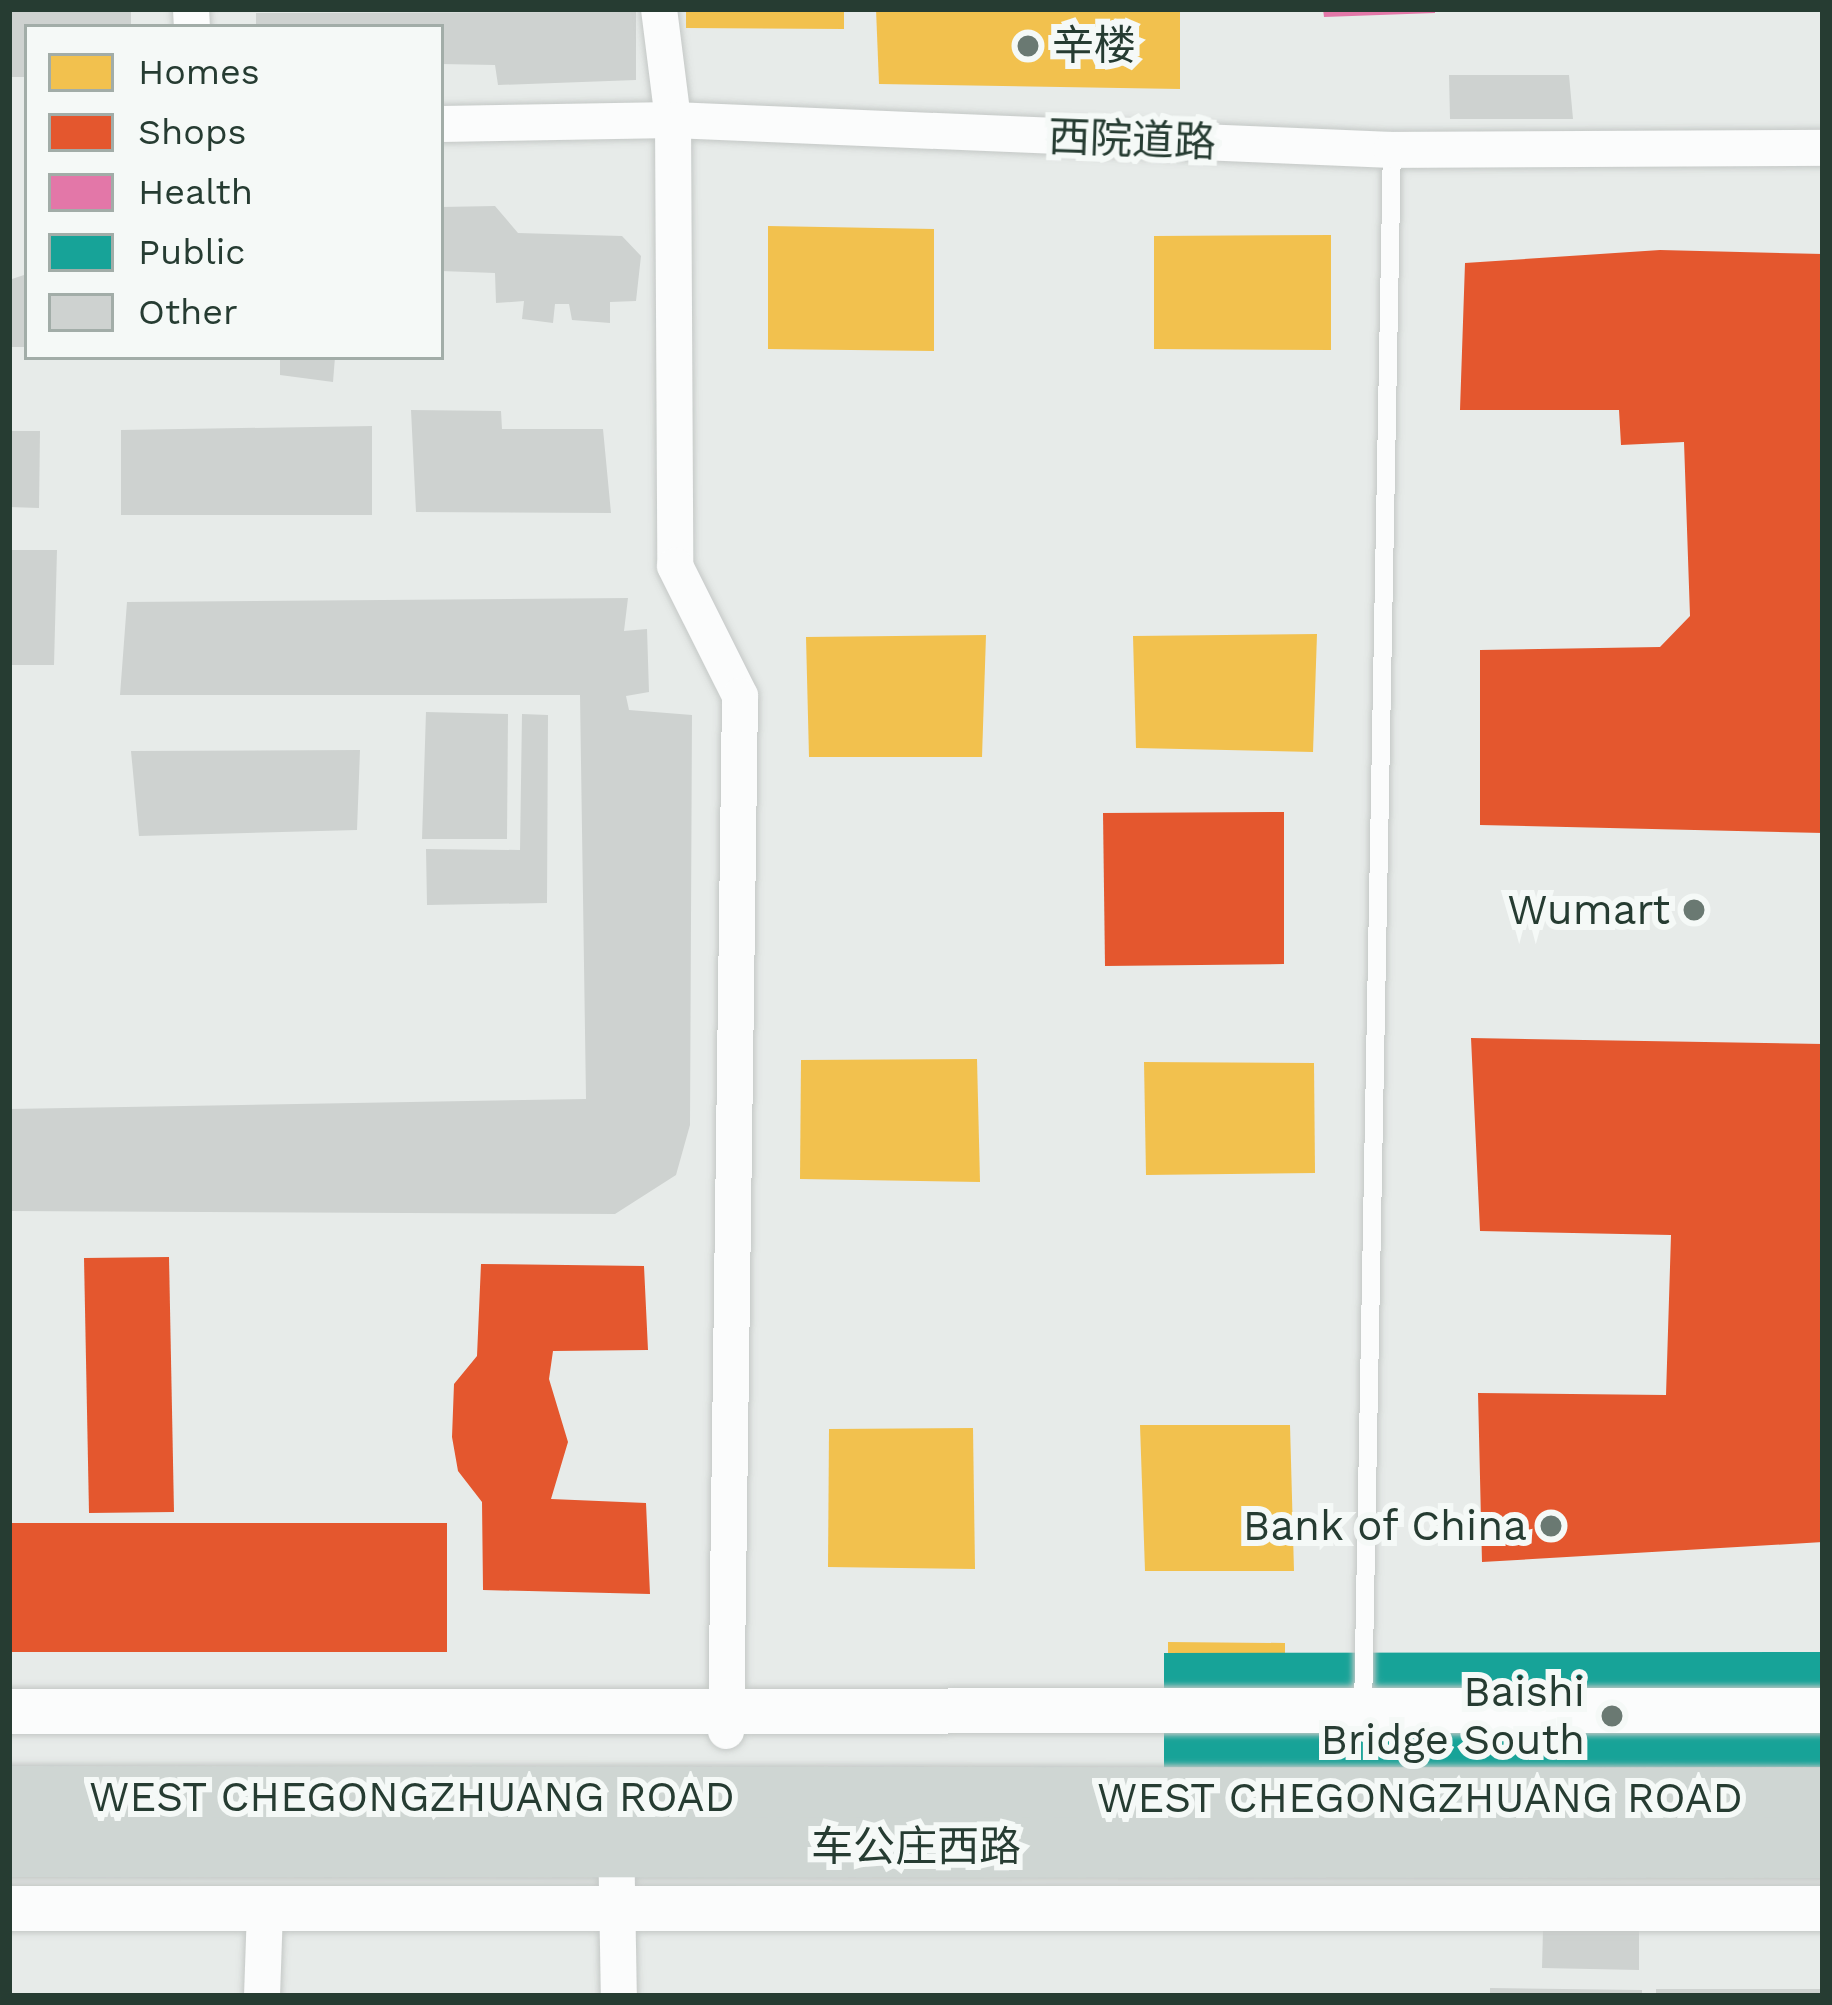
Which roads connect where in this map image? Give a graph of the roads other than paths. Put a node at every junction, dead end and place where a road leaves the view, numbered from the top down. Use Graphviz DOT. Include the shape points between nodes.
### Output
graph roads {
  1 [pos="659,9"];
  2 [pos="673,120"];
  3 [pos="444,124"];
  4 [pos="1823,148"];
  5 [pos="1391,150"];
  6 [pos="1823,1709"];
  7 [pos="9,1711"];
  8 [pos="1364,1712"];
  9 [pos="726,1723"];
  10 [pos="9,1796"];
  11 [pos="1823,1798"];
  12 [pos="616,1823"];
  13 [pos="9,1846"];
  14 [pos="1823,1848"];
  15 [pos="9,1908"];
  16 [pos="265,1908"];
  17 [pos="617,1908"];
  18 [pos="1823,1908"];
  19 [pos="262,1996"];
  20 [pos="619,1996"];
  1 -- 2 [label="street"];
  2 -- 3 [label="street, 西院道路"];
  2 -- 5 [label="street, 西院道路"];
  2 -- 9 [label="street" via="675,566 740,696"];
  4 -- 5 [label="street, 西院道路"];
  5 -- 8 [label="lane"];
  6 -- 8 [label="street"];
  7 -- 9 [label="street"];
  8 -- 9 [label="street"];
  10 -- 12 [label="main road, WEST CHEGONGZHUANG ROAD"];
  11 -- 12 [label="main road, WEST CHEGONGZHUANG ROAD"];
  12 -- 13 [label="main road, 车公庄西路"];
  12 -- 14 [label="main road, 车公庄西路"];
  12 -- 17 [label="street"];
  15 -- 16 [label="street"];
  16 -- 17 [label="street"];
  16 -- 19 [label="street"];
  17 -- 18 [label="street"];
  17 -- 20 [label="street"];
}
